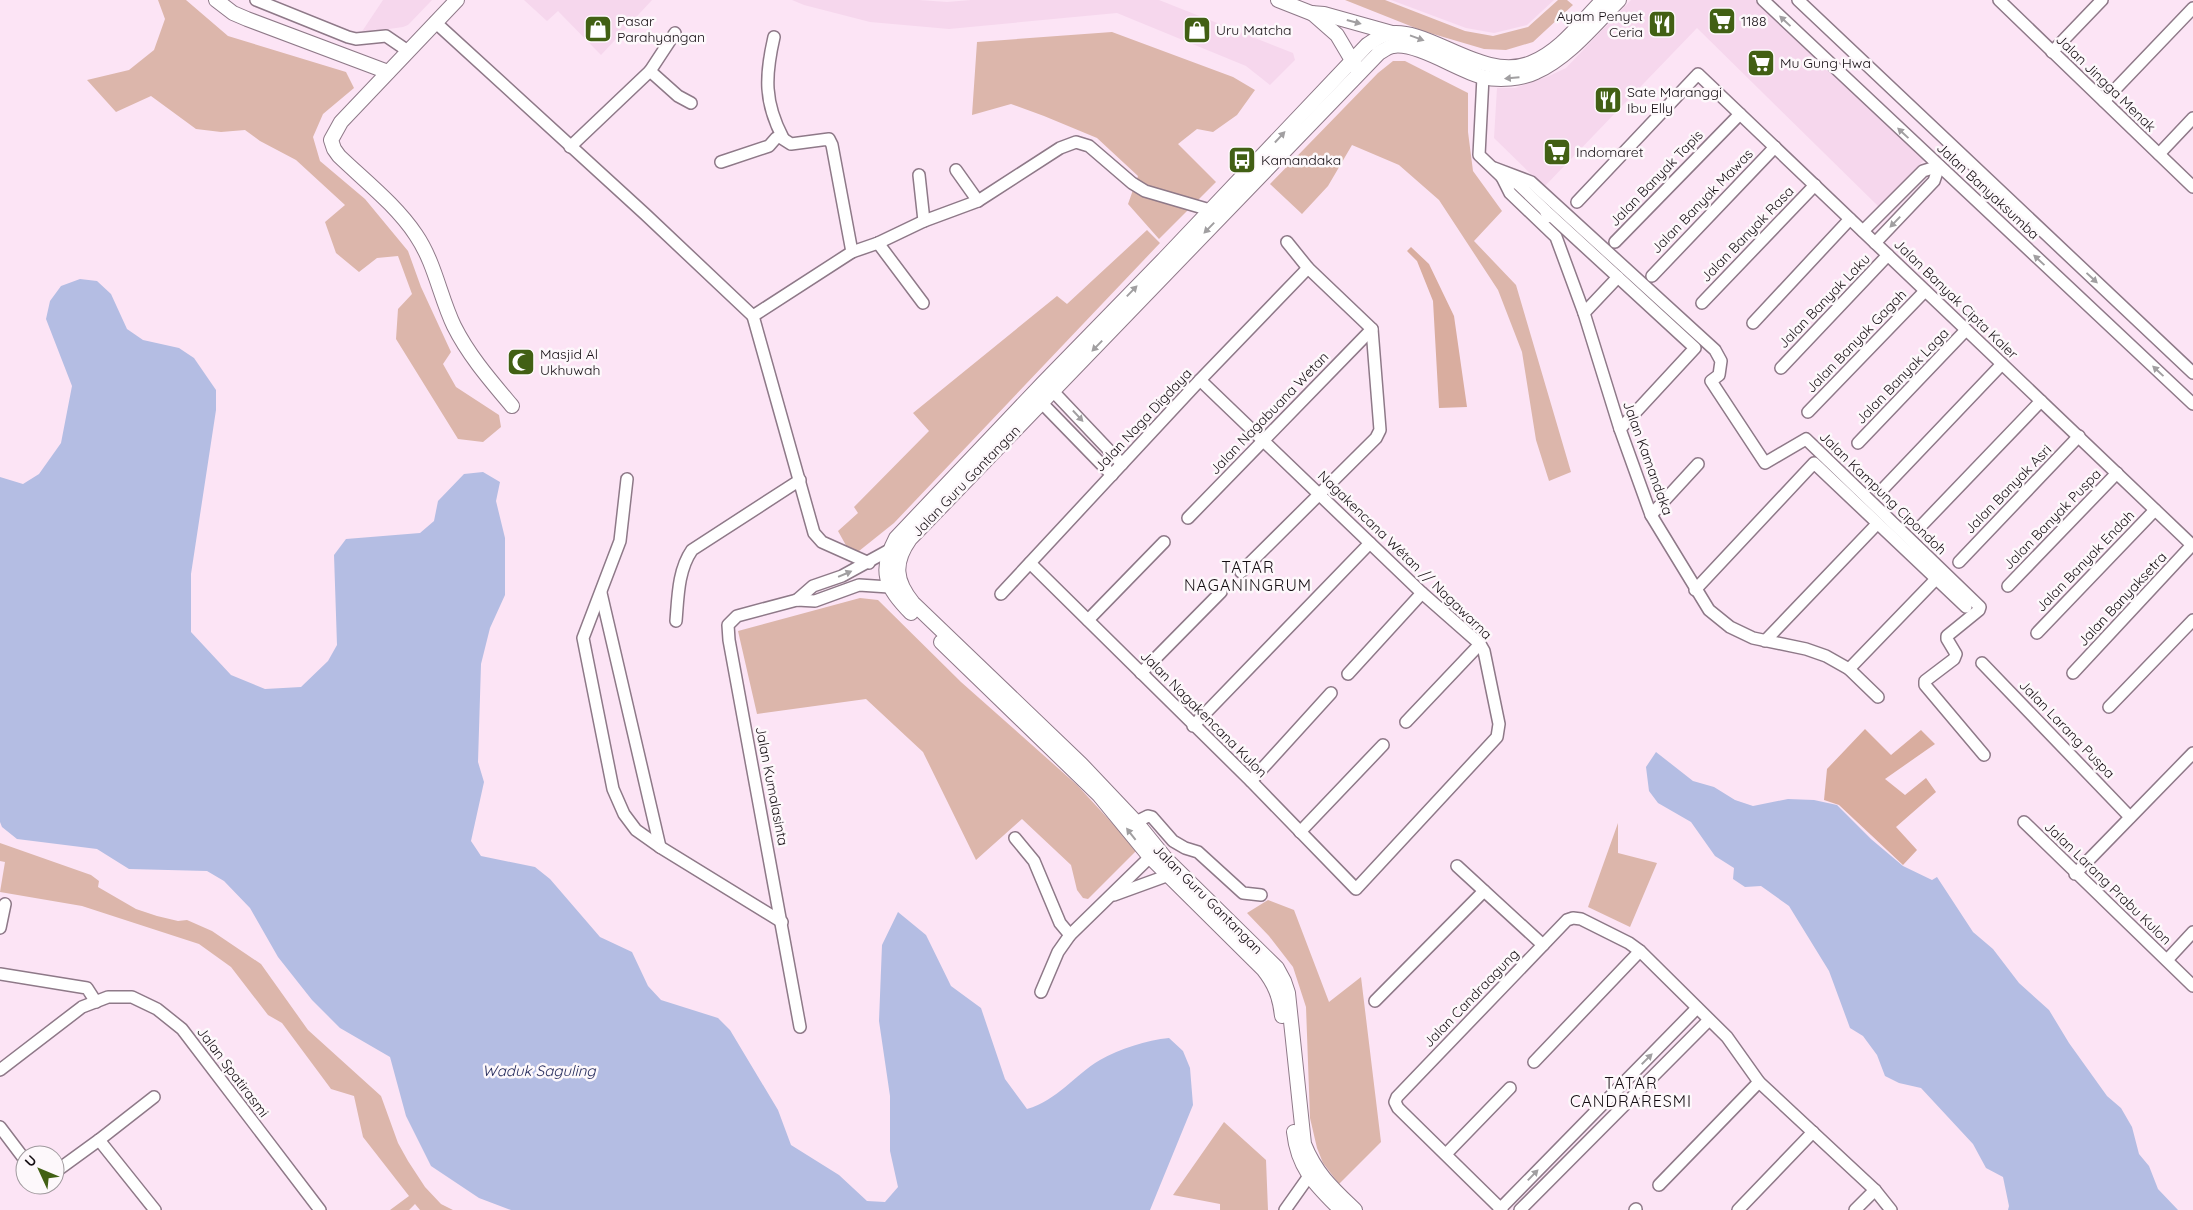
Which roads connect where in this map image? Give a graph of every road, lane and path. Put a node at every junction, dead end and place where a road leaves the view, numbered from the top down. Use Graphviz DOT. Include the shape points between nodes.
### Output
graph roads {
  1 [pos="216,0"];
  2 [pos="256,0"];
  3 [pos="457,0"];
  4 [pos="1278,0"];
  5 [pos="1603,0"];
  6 [pos="1619,0"];
  7 [pos="1763,0"];
  8 [pos="1798,0"];
  9 [pos="1998,0"];
  10 [pos="2102,0"];
  11 [pos="2193,8"];
  12 [pos="1311,13"];
  13 [pos="435,22"];
  14 [pos="675,33"];
  15 [pos="1397,33"];
  16 [pos="774,37"];
  17 [pos="408,51"];
  18 [pos="2052,52"];
  19 [pos="1356,66"];
  20 [pos="650,71"];
  21 [pos="1484,71"];
  22 [pos="388,72"];
  23 [pos="2104,101"];
  24 [pos="692,103"];
  25 [pos="1740,114"];
  26 [pos="2193,118"];
  27 [pos="783,138"];
  28 [pos="570,147"];
  29 [pos="1775,147"];
  30 [pos="2159,154"];
  31 [pos="721,162"];
  32 [pos="1939,166"];
  33 [pos="956,170"];
  34 [pos="1498,172"];
  35 [pos="919,175"];
  36 [pos="1815,185"];
  37 [pos="2193,187"];
  38 [pos="978,201"];
  39 [pos="1577,202"];
  40 [pos="1210,210"];
  41 [pos="1545,210"];
  42 [pos="1850,218"];
  43 [pos="924,221"];
  44 [pos="1863,231"];
  45 [pos="1556,237"];
  46 [pos="1287,242"];
  47 [pos="1615,242"];
  48 [pos="878,243"];
  49 [pos="1875,243"];
  50 [pos="852,252"];
  51 [pos="1888,255"];
  52 [pos="1308,268"];
  53 [pos="1652,276"];
  54 [pos="1618,277"];
  55 [pos="1925,290"];
  56 [pos="923,303"];
  57 [pos="1702,304"];
  58 [pos="1584,313"];
  59 [pos="752,316"];
  60 [pos="1752,323"];
  61 [pos="1372,329"];
  62 [pos="1966,330"];
  63 [pos="2002,364"];
  64 [pos="1781,368"];
  65 [pos="2193,375"];
  66 [pos="1200,380"];
  67 [pos="1048,386"];
  68 [pos="2178,390"];
  69 [pos="1037,399"];
  70 [pos="2041,401"];
  71 [pos="2193,403"];
  72 [pos="512,406"];
  73 [pos="1808,412"];
  74 [pos="1620,428"];
  75 [pos="2079,436"];
  76 [pos="1263,441"];
  77 [pos="1858,442"];
  78 [pos="1122,464"];
  79 [pos="1698,464"];
  80 [pos="2118,473"];
  81 [pos="1112,475"];
  82 [pos="627,479"];
  83 [pos="800,480"];
  84 [pos="1881,491"];
  85 [pos="1318,494"];
  86 [pos="2155,510"];
  87 [pos="1651,515"];
  88 [pos="1188,518"];
  89 [pos="1876,524"];
  90 [pos="1922,525"];
  91 [pos="1164,542"];
  92 [pos="1370,543"];
  93 [pos="2193,546"];
  94 [pos="898,547"];
  95 [pos="1030,562"];
  96 [pos="1959,562"];
  97 [pos="869,563"];
  98 [pos="1241,572"];
  99 [pos="1936,579"];
  100 [pos="894,584"];
  101 [pos="2008,586"];
  102 [pos="1695,590"];
  103 [pos="1221,592"];
  104 [pos="601,593"];
  105 [pos="1422,593"];
  106 [pos="1001,594"];
  107 [pos="797,600"];
  108 [pos="1966,607"];
  109 [pos="1088,620"];
  110 [pos="2193,620"];
  111 [pos="676,621"];
  112 [pos="2037,633"];
  113 [pos="1765,641"];
  114 [pos="1480,644"];
  115 [pos="1982,662"];
  116 [pos="1849,669"];
  117 [pos="1141,673"];
  118 [pos="2073,673"];
  119 [pos="1348,674"];
  120 [pos="1331,693"];
  121 [pos="1878,697"];
  122 [pos="2109,707"];
  123 [pos="1406,722"];
  124 [pos="1194,726"];
  125 [pos="1383,745"];
  126 [pos="2193,753"];
  127 [pos="1984,755"];
  128 [pos="1250,781"];
  129 [pos="2130,817"];
  130 [pos="1136,822"];
  131 [pos="2024,822"];
  132 [pos="1300,832"];
  133 [pos="1015,838"];
  134 [pos="660,847"];
  135 [pos="1150,857"];
  136 [pos="1457,866"];
  137 [pos="2076,874"];
  138 [pos="1169,875"];
  139 [pos="1356,889"];
  140 [pos="1484,891"];
  141 [pos="1113,895"];
  142 [pos="1261,895"];
  143 [pos="5,904"];
  144 [pos="782,922"];
  145 [pos="0,928"];
  146 [pos="2193,932"];
  147 [pos="1070,935"];
  148 [pos="1543,945"];
  149 [pos="1640,951"];
  150 [pos="2166,960"];
  151 [pos="0,974"];
  152 [pos="2193,986"];
  153 [pos="1041,992"];
  154 [pos="1374,1001"];
  155 [pos="96,1002"];
  156 [pos="1697,1008"];
  157 [pos="1709,1020"];
  158 [pos="800,1027"];
  159 [pos="1534,1062"];
  160 [pos="0,1070"];
  161 [pos="1759,1082"];
  162 [pos="1510,1088"];
  163 [pos="154,1097"];
  164 [pos="0,1127"];
  165 [pos="1577,1129"];
  166 [pos="1813,1132"];
  167 [pos="100,1140"];
  168 [pos="1589,1140"];
  169 [pos="15,1147"];
  170 [pos="1446,1154"];
  171 [pos="65,1165"];
  172 [pos="1312,1172"];
  173 [pos="1659,1185"];
  174 [pos="1875,1190"];
  175 [pos="155,1210"];
  176 [pos="320,1210"];
  177 [pos="1285,1210"];
  178 [pos="1341,1210"];
  179 [pos="1355,1210"];
  180 [pos="1501,1210"];
  181 [pos="1520,1210"];
  182 [pos="1738,1210"];
  183 [pos="1855,1210"];
  184 [pos="1891,1210"];
  1 -- 22 [label="street" via="233,13"];
  2 -- 17 [label="street" via="348,37 386,36"];
  3 -- 13 [label="street"];
  4 -- 12 [label="street"];
  5 -- 21 [label="street, Jalan Guru Gantangan" via="1561,44 1544,56 1524,66"];
  6 -- 21 [label="street, Jalan Guru Gantangan, one-way" via="1563,57 1546,67 1524,76 1505,78"];
  32 -- 7 [label="street, Jalan Banyaksumba, one-way"];
  8 -- 65 [label="street, Jalan Banyaksumba, one-way"];
  9 -- 18 [label="street, Jalan Jingga Menak"];
  10 -- 18 [label="street"];
  11 -- 23 [label="street"];
  12 -- 15 [label="street, one-way"];
  12 -- 19 [label="street" via="1337,35"];
  13 -- 17 [label="street"];
  13 -- 28 [label="street"];
  14 -- 20 [label="street"];
  15 -- 19 [label="street, Jalan Guru Gantangan" via="1375,40"];
  15 -- 21 [label="street, Jalan Guru Gantangan, one-way" via="1422,40"];
  16 -- 27 [label="street" via="768,64 768,96 770,110"];
  17 -- 22 [label="street"];
  18 -- 23 [label="street, Jalan Jingga Menak"];
  19 -- 21 [label="street, Jalan Guru Gantangan" via="1379,52 1401,46"];
  40 -- 19 [label="street, Jalan Guru Gantangan, one-way"];
  19 -- 67 [label="street, Jalan Guru Gantangan, one-way"];
  20 -- 24 [label="street" via="678,96"];
  20 -- 28 [label="street"];
  21 -- 34 [label="street, Jalan Kamandaka" via="1479,155"];
  22 -- 72 [label="street" via="334,131 331,140 334,150 416,235 430,260 453,324 465,347"];
  23 -- 30 [label="street, Jalan Jingga Menak"];
  25 -- 29 [label="street, Jalan Banyak Cipta Kaler"];
  25 -- 39 [label="street, Jalan Banyak Cipta Kaler" via="1698,74"];
  25 -- 47 [label="street, Jalan Banyak Tapis"];
  26 -- 30 [label="street"];
  27 -- 31 [label="street" via="776,138 769,146"];
  27 -- 50 [label="street" via="791,144 830,141"];
  28 -- 59 [label="street"];
  29 -- 36 [label="street, Jalan Banyak Cipta Kaler"];
  29 -- 53 [label="street, Jalan Banyak Mawas"];
  30 -- 37 [label="street, Jalan Jingga Menak"];
  32 -- 44 [label="street" via="1923,171"];
  32 -- 49 [label="street, one-way" via="1934,181"];
  68 -- 32 [label="street, Jalan Banyaksumba, one-way"];
  33 -- 38 [label="street"];
  34 -- 41 [label="street, Jalan Kamandaka" via="1518,184"];
  34 -- 45 [label="street, Jalan Kamandaka" via="1510,192"];
  34 -- 127 [label="street, Jalan Kampung Cipondoh" via="1531,182 1715,350 1721,361 1719,375 1711,381 1765,463 1806,440 1980,607 1947,636 1956,654 1954,659 1925,685"];
  35 -- 43 [label="street"];
  36 -- 42 [label="street, Jalan Banyak Cipta Kaler"];
  36 -- 57 [label="street, Jalan Banyak Rasa"];
  38 -- 40 [label="street" via="1060,148 1076,142 1085,143 1145,191"];
  38 -- 43 [label="street"];
  67 -- 40 [label="street, Jalan Guru Gantangan, one-way"];
  41 -- 45 [label="street, Jalan Kamandaka"];
  41 -- 54 [label="street"];
  42 -- 44 [label="street, Jalan Banyak Cipta Kaler"];
  42 -- 60 [label="street"];
  43 -- 48 [label="street"];
  44 -- 49 [label="street, Jalan Banyak Cipta Kaler"];
  45 -- 58 [label="street, Jalan Kamandaka"];
  46 -- 52 [label="street"];
  48 -- 50 [label="street"];
  48 -- 56 [label="street"];
  49 -- 51 [label="street, Jalan Banyak Cipta Kaler"];
  50 -- 59 [label="street"];
  51 -- 55 [label="street, Jalan Banyak Cipta Kaler"];
  51 -- 64 [label="street, Jalan Banyak Laku"];
  52 -- 61 [label="street"];
  52 -- 66 [label="street, Jalan Naga Digdaya"];
  54 -- 58 [label="street"];
  54 -- 74 [label="street" via="1695,348"];
  55 -- 62 [label="street, Jalan Banyak Cipta Kaler"];
  55 -- 73 [label="street, Jalan Banyak Gagah"];
  58 -- 74 [label="street, Jalan Kamandaka"];
  59 -- 83 [label="street"];
  61 -- 76 [label="street, Jalan Nagabuana Wetan"];
  61 -- 85 [label="street" via="1380,430 1376,438"];
  62 -- 63 [label="street, Jalan Banyak Cipta Kaler"];
  62 -- 77 [label="street, Jalan Banyak Laga"];
  63 -- 70 [label="street, Jalan Banyak Cipta Kaler"];
  63 -- 84 [label="street"];
  65 -- 68 [label="street"];
  66 -- 76 [label="street, Nagakencana Wétan // Nagawarna"];
  66 -- 78 [label="street, Jalan Naga Digdaya"];
  67 -- 69 [label="street, Jalan Guru Gantangan"];
  67 -- 78 [label="street, one-way"];
  68 -- 71 [label="street, Jalan Banyaksumba"];
  69 -- 81 [label="street"];
  69 -- 94 [label="street, Jalan Guru Gantangan"];
  70 -- 75 [label="street, Jalan Banyak Cipta Kaler"];
  70 -- 90 [label="street"];
  74 -- 87 [label="street, Jalan Kamandaka"];
  75 -- 80 [label="street, Jalan Banyak Cipta Kaler"];
  75 -- 96 [label="street, Jalan Banyak Asri"];
  76 -- 85 [label="street, Nagakencana Wétan // Nagawarna"];
  76 -- 88 [label="street, Jalan Nagabuana Wetan"];
  78 -- 81 [label="street, Jalan Naga Digdaya"];
  79 -- 87 [label="street"];
  80 -- 86 [label="street, Jalan Banyak Cipta Kaler"];
  80 -- 101 [label="street, Jalan Banyak Puspa"];
  81 -- 95 [label="street, Jalan Naga Digdaya"];
  82 -- 104 [label="street" via="620,541"];
  83 -- 97 [label="street" via="810,522 819,540"];
  83 -- 111 [label="street" via="692,550 686,558 682,575"];
  85 -- 92 [label="street, Nagakencana Wétan // Nagawarna"];
  85 -- 98 [label="street"];
  86 -- 93 [label="street, Jalan Banyak Cipta Kaler"];
  86 -- 112 [label="street, Jalan Banyak Endah"];
  87 -- 102 [label="street, Jalan Kamandaka"];
  89 -- 99 [label="street"];
  89 -- 102 [label="street" via="1814,463"];
  89 -- 113 [label="street"];
  91 -- 109 [label="street"];
  92 -- 105 [label="street, Nagakencana Wétan // Nagawarna"];
  92 -- 124 [label="street"];
  93 -- 118 [label="street, Jalan Banyaksetra"];
  94 -- 97 [label="street"];
  94 -- 100 [label="street, Jalan Guru Gantangan"];
  95 -- 106 [label="street, Jalan Naga Digdaya"];
  95 -- 109 [label="street, Jalan Nagakencana Kulon"];
  107 -- 97 [label="street, one-way" via="812,586"];
  99 -- 108 [label="street"];
  99 -- 116 [label="street"];
  100 -- 107 [label="street" via="859,585 815,601"];
  100 -- 130 [label="street, Jalan Guru Gantangan" via="1081,764"];
  135 -- 100 [label="street, Jalan Guru Gantangan, one-way" via="1099,795 899,601"];
  102 -- 113 [label="street, Jalan Kamandaka" via="1709,610 1730,627"];
  103 -- 117 [label="street"];
  104 -- 134 [label="street"];
  104 -- 134 [label="street" via="583,638 613,789 624,814 636,830"];
  105 -- 114 [label="street, Nagakencana Wétan // Nagawarna"];
  105 -- 119 [label="street"];
  107 -- 144 [label="street, Jalan Kumalasinta" via="737,616 728,625"];
  109 -- 117 [label="street, Jalan Nagakencana Kulon"];
  110 -- 122 [label="street"];
  113 -- 116 [label="street, Jalan Kamandaka" via="1806,649"];
  114 -- 123 [label="street"];
  114 -- 139 [label="street, Nagakencana Wétan // Nagawarna" via="1499,724 1497,738"];
  115 -- 129 [label="street, Jalan Larang Puspa"];
  116 -- 121 [label="street, Jalan Kamandaka"];
  117 -- 124 [label="street, Jalan Nagakencana Kulon"];
  120 -- 128 [label="street"];
  124 -- 128 [label="street, Jalan Nagakencana Kulon"];
  125 -- 132 [label="street"];
  126 -- 129 [label="street"];
  128 -- 132 [label="street, Jalan Nagakencana Kulon"];
  129 -- 137 [label="street"];
  130 -- 142 [label="street" via="1148,816 1152,818 1173,841 1198,852 1242,893"];
  130 -- 172 [label="street, Jalan Guru Gantangan" via="1166,859 1270,960 1284,981 1288,993 1304,1144"];
  131 -- 137 [label="street, Jalan Larang Prabu Kulon"];
  132 -- 139 [label="street, Jalan Nagakencana Kulon"];
  133 -- 147 [label="street" via="1034,862 1060,923"];
  134 -- 144 [label="street"];
  135 -- 138 [label="street, Jalan Guru Gantangan"];
  135 -- 141 [label="street"];
  136 -- 140 [label="street"];
  137 -- 150 [label="street, Jalan Larang Prabu Kulon"];
  138 -- 141 [label="street"];
  138 -- 172 [label="street, Jalan Guru Gantangan" via="1272,980 1280,1004 1295,1147 1298,1158"];
  140 -- 148 [label="street"];
  140 -- 154 [label="street"];
  141 -- 147 [label="street"];
  143 -- 145 [label="street"];
  144 -- 158 [label="street, Jalan Kumalasinta"];
  146 -- 150 [label="street"];
  147 -- 153 [label="street" via="1058,952"];
  148 -- 149 [label="street, Jalan Candraagung" via="1567,920 1573,918 1581,919"];
  148 -- 170 [label="street, Jalan Candraagung" via="1397,1097 1398,1108"];
  149 -- 156 [label="street"];
  149 -- 159 [label="street"];
  150 -- 152 [label="street, Jalan Larang Prabu Kulon"];
  151 -- 155 [label="street" via="87,988"];
  155 -- 160 [label="street, Jalan Spatirasmi" via="82,1007"];
  155 -- 176 [label="street, Jalan Spatirasmi" via="108,997 132,997 157,1009 182,1029"];
  156 -- 157 [label="street"];
  165 -- 156 [label="street, one-way"];
  157 -- 161 [label="street" via="1727,1037"];
  157 -- 168 [label="street"];
  161 -- 166 [label="street"];
  161 -- 173 [label="street"];
  162 -- 170 [label="street"];
  163 -- 167 [label="street"];
  164 -- 169 [label="street"];
  165 -- 168 [label="street"];
  180 -- 165 [label="street, one-way"];
  166 -- 174 [label="street"];
  166 -- 182 [label="street"];
  167 -- 171 [label="street"];
  167 -- 175 [label="street"];
  168 -- 181 [label="street"];
  170 -- 180 [label="street"];
  172 -- 177 [label="street"];
  172 -- 178 [label="street, Jalan Guru Gantangan"];
  172 -- 179 [label="street, Jalan Guru Gantangan"];
  174 -- 183 [label="street"];
  174 -- 184 [label="street"];
}
